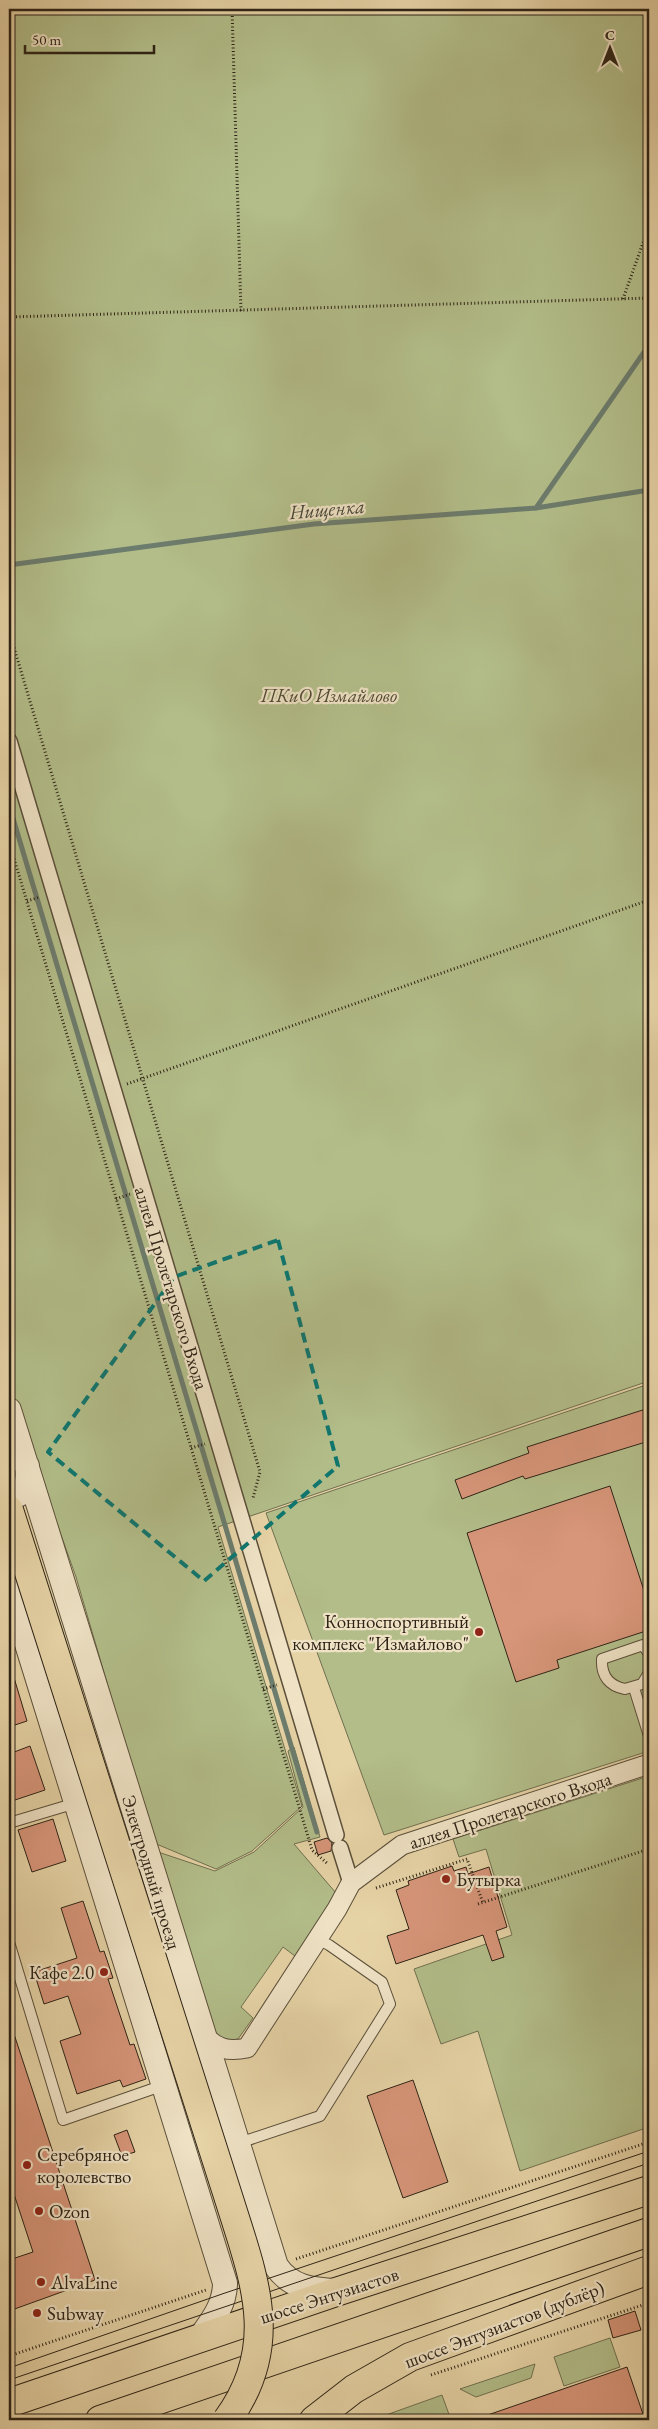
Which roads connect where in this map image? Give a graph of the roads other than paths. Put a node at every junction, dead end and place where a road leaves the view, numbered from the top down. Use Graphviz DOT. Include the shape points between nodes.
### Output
graph roads {
  1 [pos="9,741"];
  2 [pos="9,1410"];
  3 [pos="27,1466"];
  4 [pos="9,1498"];
  5 [pos="9,1510"];
  6 [pos="9,1586"];
  7 [pos="649,1654"];
  8 [pos="649,1673"];
  9 [pos="634,1688"];
  10 [pos="649,1736"];
  11 [pos="649,1764"];
  12 [pos="118,1765"];
  13 [pos="68,1780"];
  14 [pos="76,1803"];
  15 [pos="9,1823"];
  16 [pos="351,1883"];
  17 [pos="317,1939"];
  18 [pos="9,1942"];
  19 [pos="203,2034"];
  20 [pos="165,2085"];
  21 [pos="238,2143"];
  22 [pos="649,2190"];
  23 [pos="649,2232"];
  24 [pos="649,2270"];
  25 [pos="339,2291"];
  26 [pos="200,2338"];
  27 [pos="237,2373"];
  28 [pos="9,2403"];
  29 [pos="100,2420"];
  30 [pos="148,2420"];
  31 [pos="226,2420"];
  32 [pos="314,2420"];
  1 -- 16 [label="street, аллея Пролетарского Входа"];
  2 -- 3 [label="street, Электродный проезд"];
  3 -- 4 [label="street" via="26,1488 20,1495"];
  3 -- 12 [label="street, Электродный проезд"];
  5 -- 31 [label="main road, bridge" via="258,2299 260,2336 254,2365 244,2392"];
  6 -- 13 [label="street"];
  7 -- 9 [label="lane" via="643,1645 602,1659 603,1674 609,1682 618,1688"];
  8 -- 9 [label="lane" via="642,1684"];
  9 -- 10 [label="lane"];
  11 -- 16 [label="street, аллея Пролетарского Входа" via="402,1845"];
  12 -- 13 [label="street" via="110,1755 99,1751 87,1752 77,1759"];
  12 -- 19 [label="street, Электродный проезд"];
  13 -- 14 [label="street"];
  14 -- 15 [label="lane"];
  14 -- 20 [label="street"];
  16 -- 17 [label="street, аллея Пролетарского Входа"];
  17 -- 19 [label="street, аллея Пролетарского Входа" via="247,2048 232,2051 220,2048"];
  17 -- 21 [label="lane" via="382,1982 390,2004 320,2116"];
  18 -- 20 [label="lane" via="64,2120"];
  19 -- 21 [label="street, Электродный проезд"];
  20 -- 26 [label="street" via="226,2283 220,2308"];
  21 -- 25 [label="street, Электродный проезд" via="276,2266 292,2283 313,2290"];
  22 -- 25 [label="main road, шоссе Энтузиастов"];
  23 -- 27 [label="main road"];
  24 -- 32 [label="main road, шоссе Энтузиастов (дублёр)" via="410,2357 354,2389"];
  25 -- 26 [label="main road, шоссе Энтузиастов"];
  26 -- 28 [label="main road, шоссе Энтузиастов"];
  27 -- 29 [label="main road"];
  27 -- 30 [label="main road"];
}
